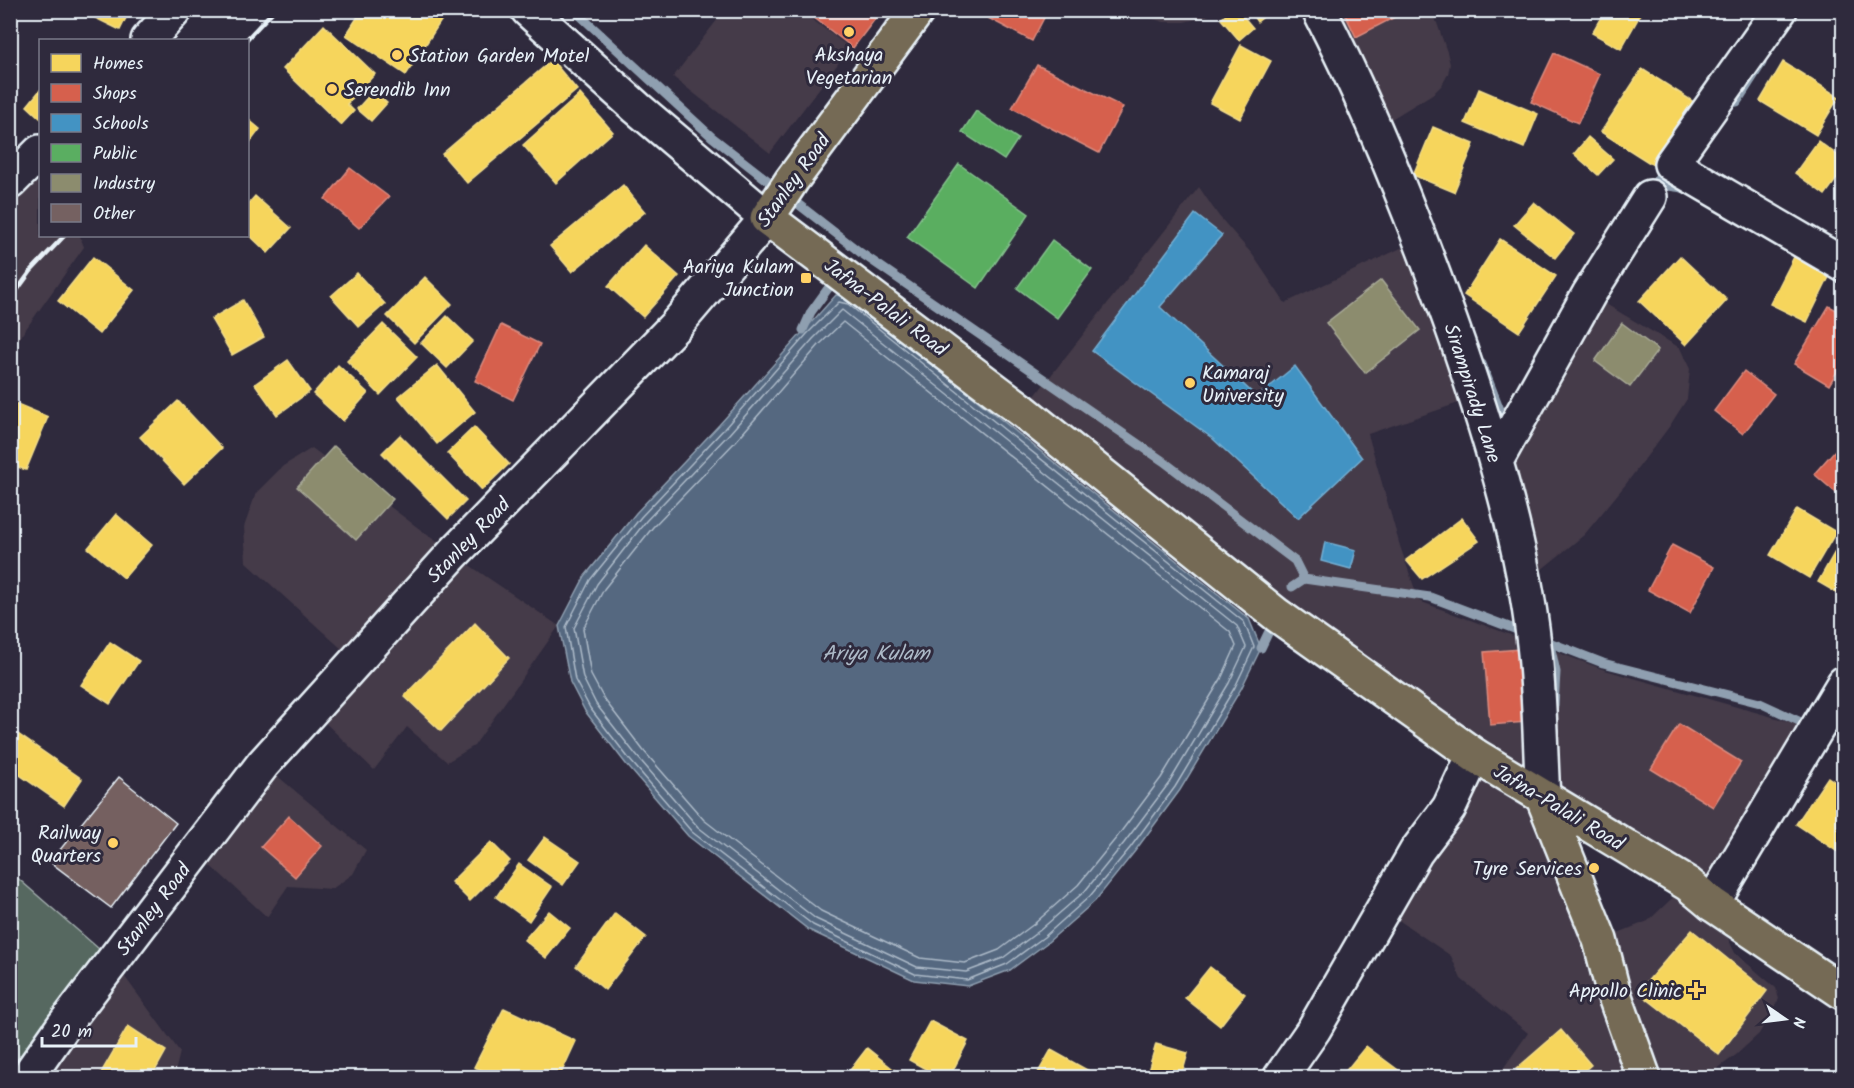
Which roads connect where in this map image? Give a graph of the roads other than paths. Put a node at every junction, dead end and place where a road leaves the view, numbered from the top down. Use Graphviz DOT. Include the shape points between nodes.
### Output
graph roads {
  1 [pos="176,10"];
  2 [pos="528,10"];
  3 [pos="918,10"];
  4 [pos="1319,10"];
  5 [pos="1780,10"];
  6 [pos="149,39"];
  7 [pos="39,153"];
  8 [pos="10,182"];
  9 [pos="1650,197"];
  10 [pos="778,201"];
  11 [pos="1844,265"];
  12 [pos="1496,461"];
  13 [pos="1844,683"];
  14 [pos="1474,755"];
  15 [pos="1543,798"];
  16 [pos="1712,904"];
  17 [pos="1844,993"];
  18 [pos="27,1077"];
  19 [pos="1280,1077"];
  20 [pos="1644,1077"];
  1 -- 6 [label="street"];
  2 -- 10 [label="street, Jafna-Palali Road" via="637,108"];
  3 -- 10 [label="main road, Stanley Road"];
  4 -- 12 [label="street, Sirampirady Lane" via="1375,129 1420,239"];
  5 -- 11 [label="street" via="1671,164"];
  7 -- 8 [label="street"];
  9 -- 12 [label="street" via="1589,294"];
  10 -- 14 [label="main road, Jafna-Palali Road" via="1023,411 1251,595"];
  10 -- 18 [label="street, Stanley Road" via="675,326 453,554 263,764"];
  12 -- 15 [label="street, Sirampirady Lane" via="1534,644"];
  13 -- 16 [label="street"];
  14 -- 15 [label="main road, Jafna-Palali Road"];
  14 -- 19 [label="street" via="1449,808 1416,852 1314,1029"];
  15 -- 16 [label="main road, Jafna-Palali Road" via="1688,884"];
  15 -- 20 [label="main road" via="1600,940 1613,991"];
  16 -- 17 [label="main road, Jafna-Palali Road"];
}
